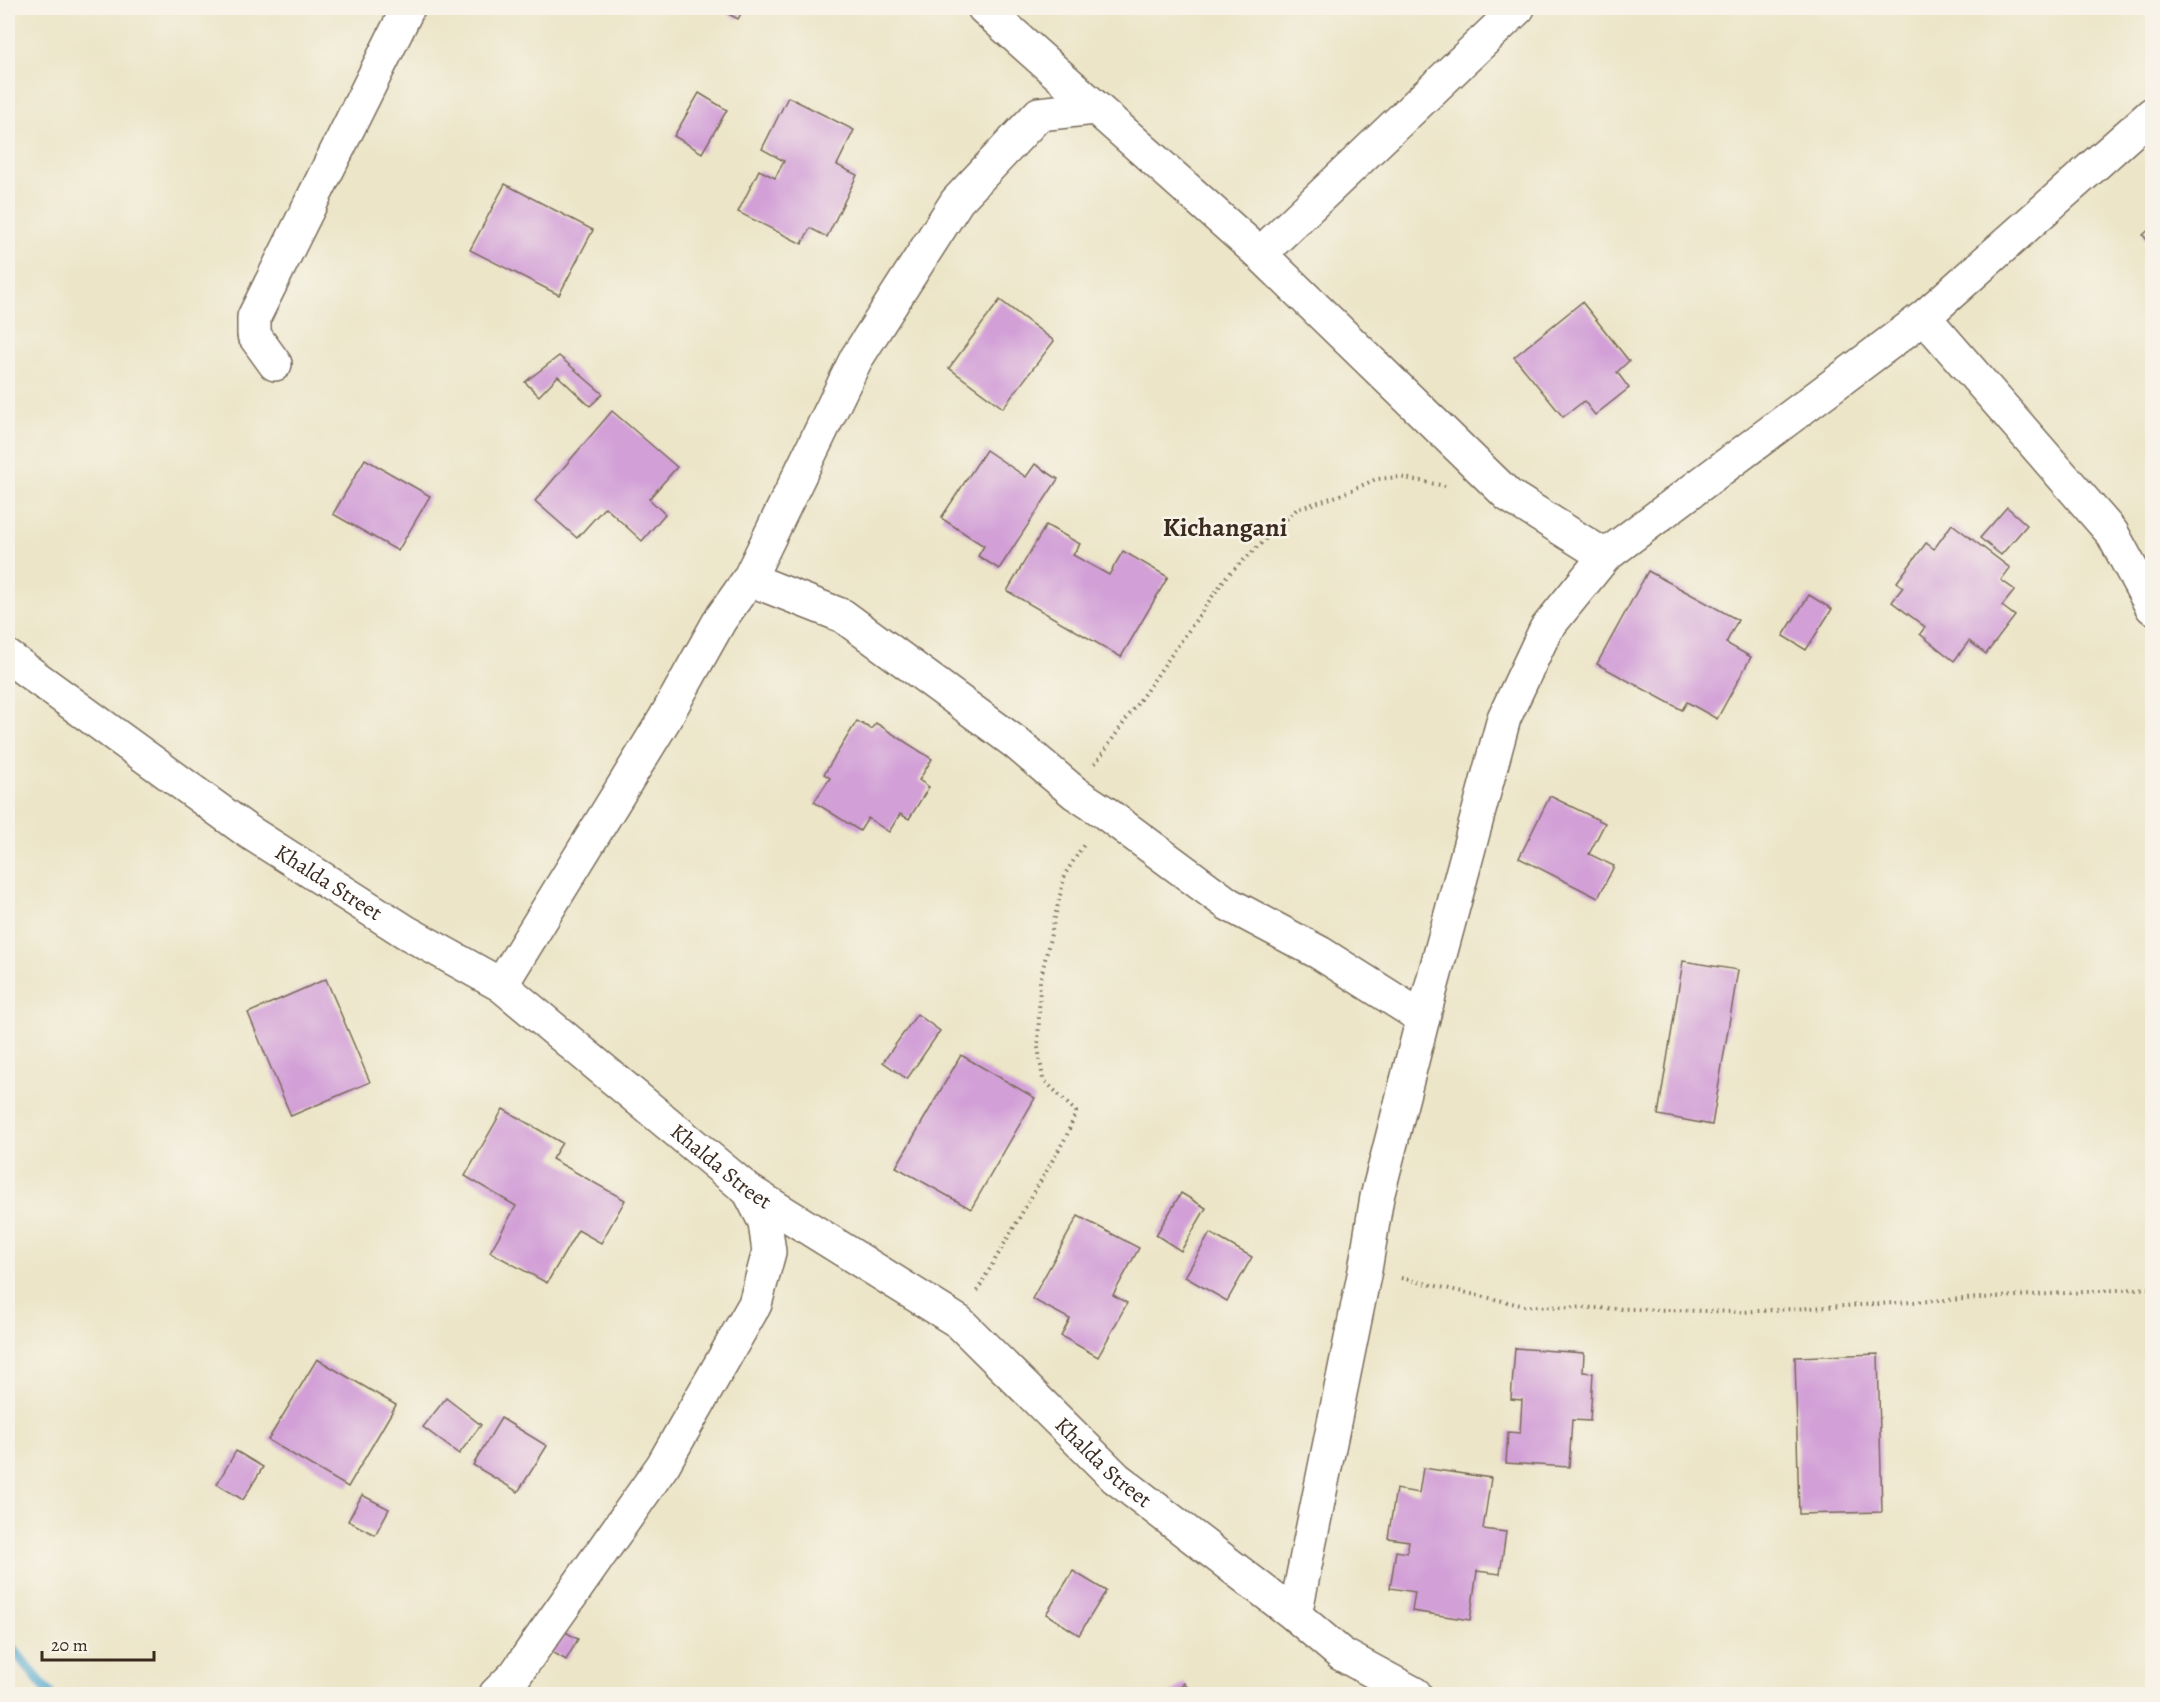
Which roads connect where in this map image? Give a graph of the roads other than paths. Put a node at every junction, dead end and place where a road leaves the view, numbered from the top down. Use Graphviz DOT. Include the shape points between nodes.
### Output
graph roads {
  1 [pos="408,8"];
  2 [pos="984,8"];
  3 [pos="1518,8"];
  4 [pos="1095,108"];
  5 [pos="2152,114"];
  6 [pos="1260,254"];
  7 [pos="1924,317"];
  8 [pos="274,364"];
  9 [pos="1605,556"];
  10 [pos="749,579"];
  11 [pos="2152,607"];
  12 [pos="8,657"];
  13 [pos="501,985"];
  14 [pos="1423,1018"];
  15 [pos="749,1191"];
  16 [pos="1295,1615"];
  17 [pos="496,1695"];
  18 [pos="1415,1695"];
  1 -- 8 [label="street" via="254,316 254,335"];
  2 -- 4 [label="street"];
  3 -- 6 [label="street"];
  4 -- 6 [label="street"];
  4 -- 10 [label="street" via="1039,114 957,201 856,359"];
  5 -- 7 [label="street"];
  6 -- 9 [label="street" via="1508,495"];
  7 -- 9 [label="street"];
  7 -- 11 [label="street" via="2112,533"];
  9 -- 14 [label="street" via="1546,629 1504,718"];
  10 -- 13 [label="street" via="720,620 664,720"];
  10 -- 14 [label="street" via="843,616 1228,904 1320,953"];
  12 -- 13 [label="street, Khalda Street" via="246,830 406,932"];
  13 -- 15 [label="street, Khalda Street"];
  14 -- 16 [label="street" via="1377,1197"];
  15 -- 16 [label="street, Khalda Street" via="959,1322 1116,1478"];
  15 -- 17 [label="street" via="765,1222 770,1252 755,1304 663,1465 515,1675"];
  16 -- 18 [label="street, Khalda Street" via="1341,1654"];
}
